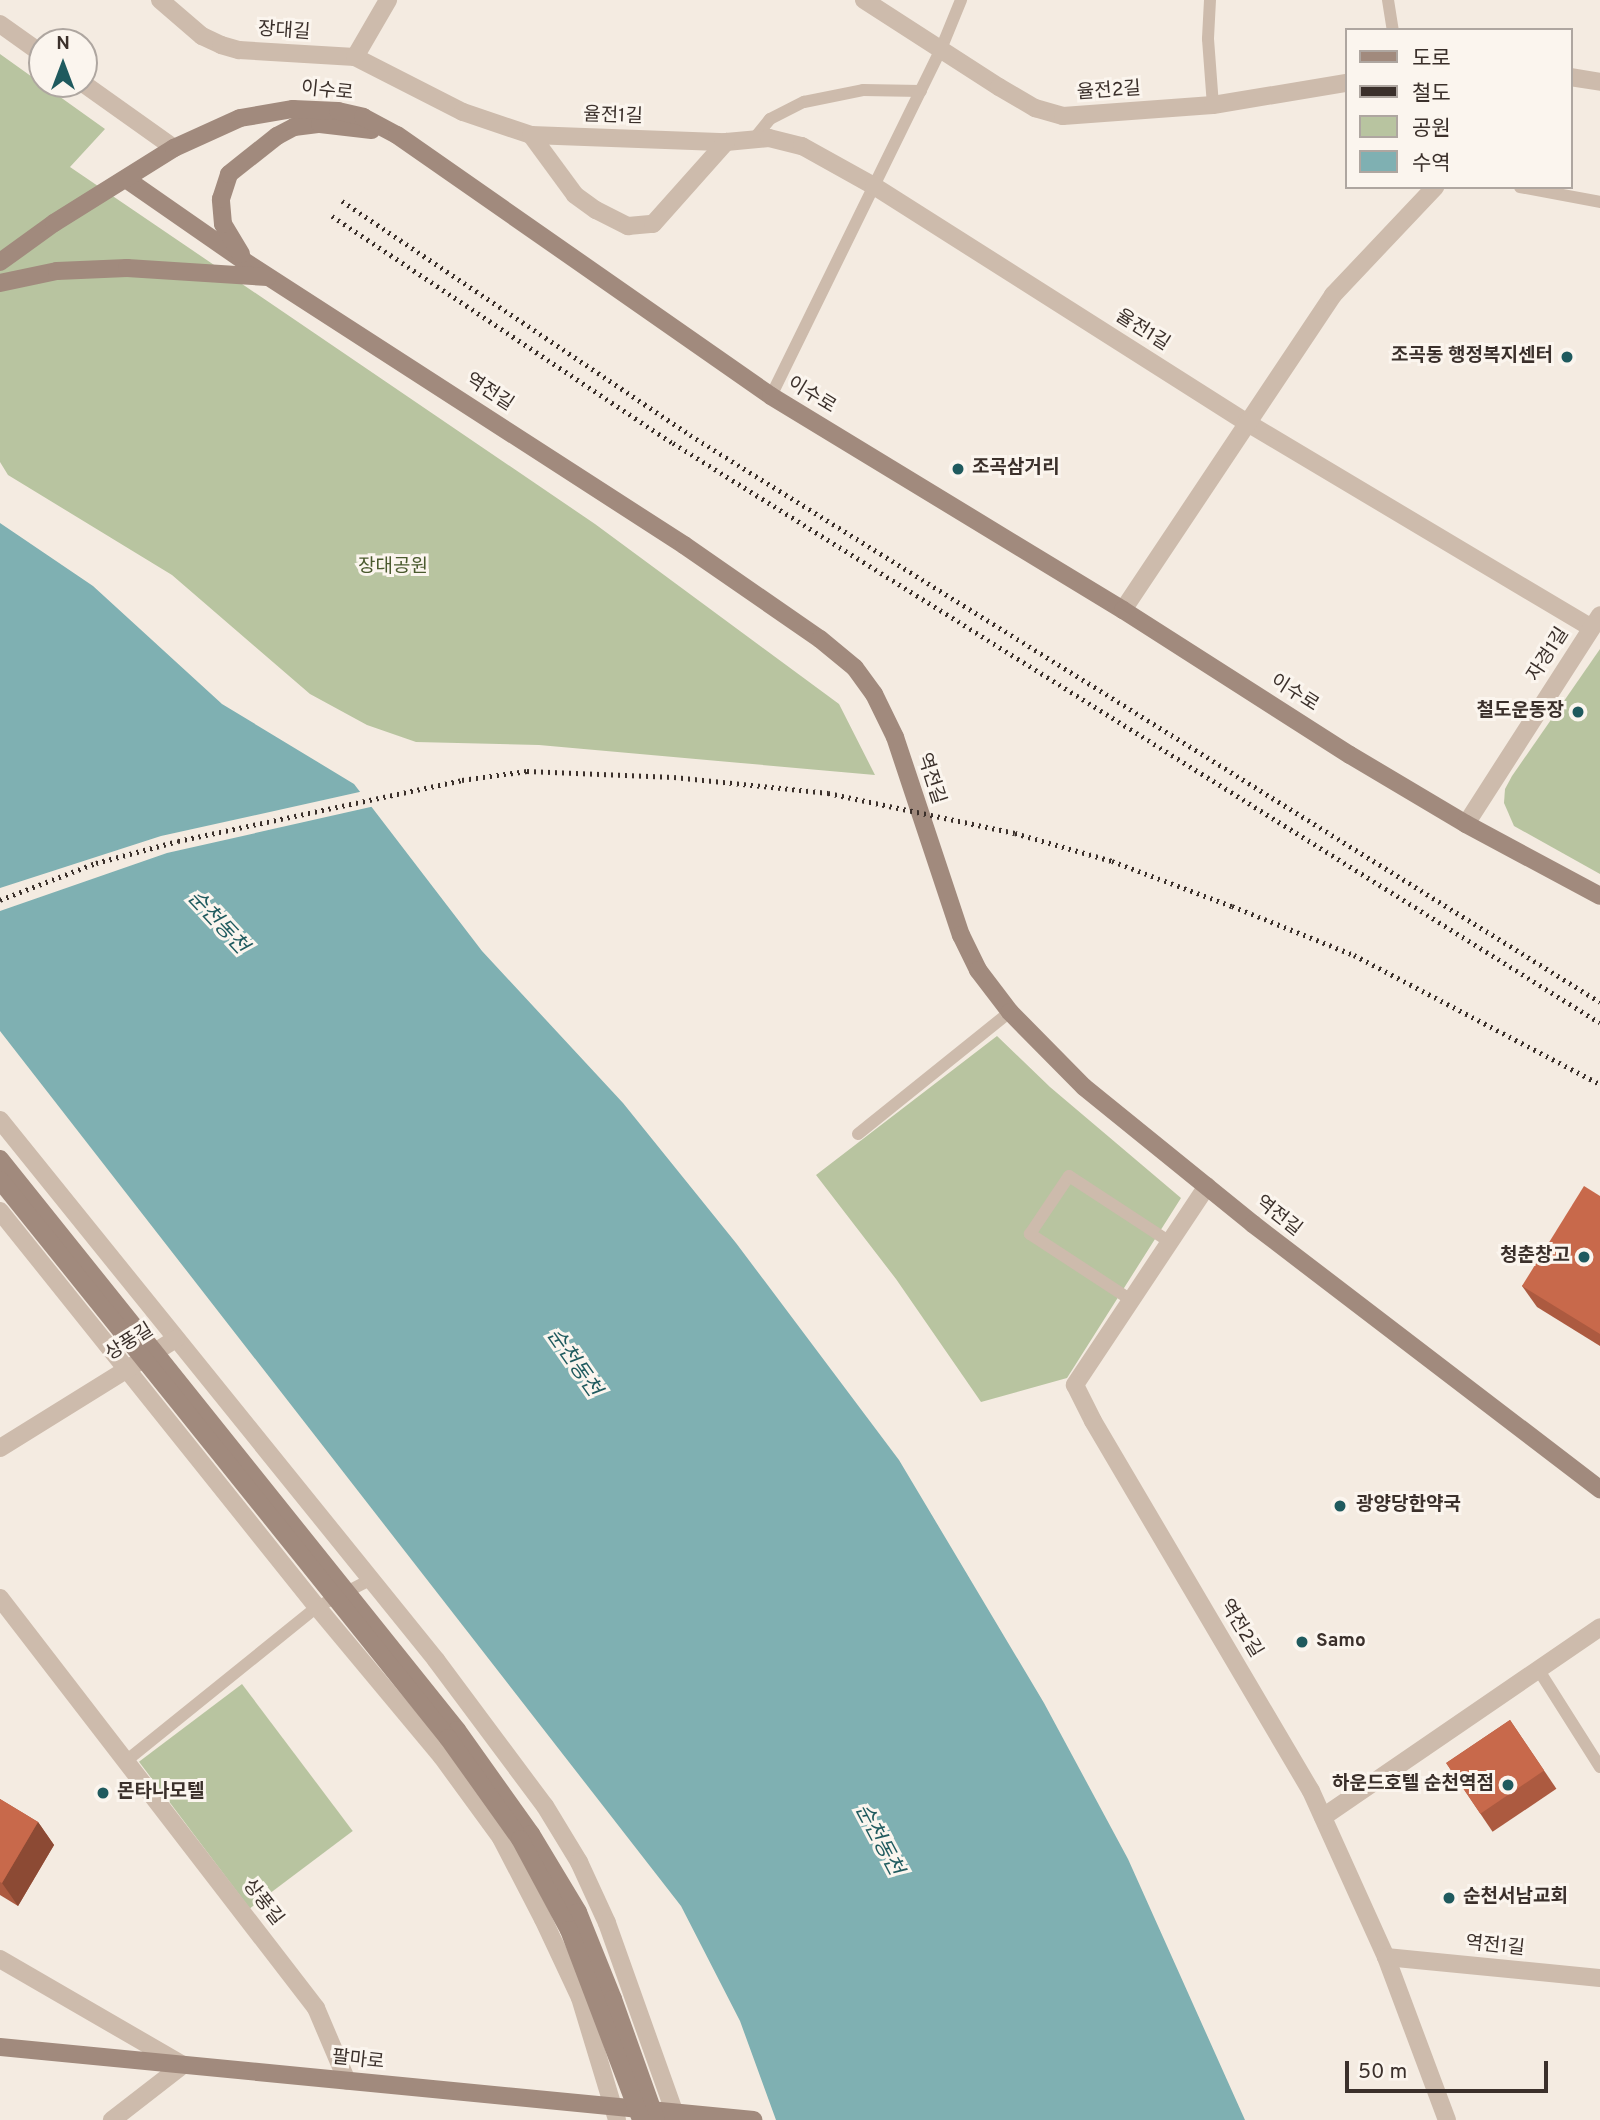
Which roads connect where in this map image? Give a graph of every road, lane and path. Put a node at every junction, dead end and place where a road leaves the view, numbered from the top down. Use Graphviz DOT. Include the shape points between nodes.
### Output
graph roads {
  1 [pos="160,0"];
  2 [pos="388,0"];
  3 [pos="864,0"];
  4 [pos="961,0"];
  5 [pos="1210,0"];
  6 [pos="1388,0"];
  7 [pos="0,24"];
  8 [pos="1393,28"];
  9 [pos="28,44"];
  10 [pos="941,50"];
  11 [pos="355,57"];
  12 [pos="1572,77"];
  13 [pos="1600,82"];
  14 [pos="1344,83"];
  15 [pos="921,91"];
  16 [pos="98,94"];
  17 [pos="1213,105"];
  18 [pos="397,135"];
  19 [pos="531,135"];
  20 [pos="753,140"];
  21 [pos="726,142"];
  22 [pos="174,148"];
  23 [pos="125,179"];
  24 [pos="874,186"];
  25 [pos="1434,189"];
  26 [pos="1531,189"];
  27 [pos="1600,202"];
  28 [pos="244,261"];
  29 [pos="0,262"];
  30 [pos="271,277"];
  31 [pos="0,283"];
  32 [pos="771,396"];
  33 [pos="1246,422"];
  34 [pos="1123,610"];
  35 [pos="1596,622"];
  36 [pos="1466,824"];
  37 [pos="1600,896"];
  38 [pos="1010,1012"];
  39 [pos="0,1120"];
  40 [pos="858,1134"];
  41 [pos="0,1159"];
  42 [pos="0,1180"];
  43 [pos="1207,1186"];
  44 [pos="0,1211"];
  45 [pos="1170,1242"];
  46 [pos="1131,1300"];
  47 [pos="176,1339"];
  48 [pos="128,1369"];
  49 [pos="0,1448"];
  50 [pos="1600,1489"];
  51 [pos="370,1580"];
  52 [pos="0,1598"];
  53 [pos="317,1607"];
  54 [pos="1600,1627"];
  55 [pos="1538,1670"];
  56 [pos="126,1762"];
  57 [pos="1600,1767"];
  58 [pos="1322,1817"];
  59 [pos="1386,1957"];
  60 [pos="0,1959"];
  61 [pos="1600,1978"];
  62 [pos="0,2047"];
  63 [pos="183,2064"];
  64 [pos="346,2081"];
  65 [pos="615,2113"];
  66 [pos="676,2116"];
  67 [pos="112,2120"];
  68 [pos="641,2120"];
  69 [pos="656,2120"];
  70 [pos="753,2120"];
  71 [pos="1447,2120"];
  1 -- 11 [label="street, 장대길" via="202,36 239,50"];
  2 -- 11 [label="street"];
  3 -- 10 [label="street, 율전2길"];
  4 -- 10 [label="lane"];
  5 -- 17 [label="lane"];
  6 -- 8 [label="lane"];
  7 -- 9 [label="street"];
  10 -- 15 [label="lane"];
  10 -- 17 [label="street, 율전2길" via="1035,108 1063,116"];
  11 -- 19 [label="street, 율전1길" via="463,112"];
  12 -- 13 [label="street"];
  14 -- 17 [label="street, 율전2길"];
  15 -- 20 [label="lane" via="863,90 804,102 770,119"];
  15 -- 24 [label="lane"];
  16 -- 22 [label="street"];
  18 -- 22 [label="main road, 이수로" via="363,117 293,109 240,118"];
  18 -- 28 [label="main road" via="345,125 294,127 229,174 221,199 223,224"];
  18 -- 32 [label="main road, 이수로"];
  19 -- 21 [label="street, 율전1길"];
  19 -- 21 [label="street" via="575,194 628,226 653,224"];
  20 -- 21 [label="street, 율전1길"];
  20 -- 24 [label="street, 율전1길" via="782,140 802,146"];
  22 -- 23 [label="main road, 이수로"];
  23 -- 28 [label="main road, 역전길"];
  23 -- 29 [label="main road, 이수로"];
  24 -- 32 [label="lane"];
  24 -- 33 [label="street, 율전1길"];
  25 -- 33 [label="street" via="1333,295"];
  26 -- 27 [label="lane"];
  28 -- 30 [label="main road, 역전길"];
  30 -- 31 [label="main road" via="127,268 58,271"];
  30 -- 38 [label="main road, 역전길" via="684,545 855,668 895,737 961,935 978,970"];
  32 -- 34 [label="main road, 이수로"];
  33 -- 34 [label="street"];
  33 -- 35 [label="street, 율전1길"];
  34 -- 36 [label="main road, 이수로"];
  35 -- 36 [label="street, 자경1길"];
  36 -- 37 [label="main road, 이수로"];
  38 -- 40 [label="lane"];
  38 -- 43 [label="main road, 역전길" via="1084,1087"];
  39 -- 47 [label="street"];
  41 -- 69 [label="main road, bridge" via="457,1730 531,1834 578,1912"];
  42 -- 68 [label="main road, bridge" via="448,1738 520,1839 569,1930"];
  43 -- 45 [label="street, 역전2길"];
  43 -- 50 [label="main road, 역전길"];
  44 -- 48 [label="street"];
  45 -- 46 [label="street, 역전2길"];
  45 -- 46 [label="lane" via="1069,1176 1030,1234"];
  46 -- 58 [label="street, 역전2길" via="1075,1385"];
  47 -- 48 [label="street, 상풍길"];
  47 -- 51 [label="street"];
  48 -- 49 [label="street, 상풍길"];
  48 -- 53 [label="street"];
  51 -- 53 [label="lane"];
  51 -- 66 [label="street" via="541,1800 579,1863 607,1923"];
  52 -- 56 [label="street, 상풍길"];
  53 -- 56 [label="lane"];
  53 -- 65 [label="street" via="442,1756 501,1838 580,1998"];
  54 -- 55 [label="street"];
  55 -- 57 [label="lane"];
  55 -- 58 [label="street"];
  56 -- 64 [label="street, 상풍길" via="316,2008"];
  58 -- 59 [label="street, 역전2길"];
  59 -- 61 [label="street, 역전1길"];
  59 -- 71 [label="street, 역전2길"];
  60 -- 63 [label="street"];
  62 -- 63 [label="main road, 팔마로"];
  63 -- 64 [label="main road, 팔마로"];
  63 -- 67 [label="street"];
  64 -- 65 [label="main road, 팔마로"];
  65 -- 66 [label="main road, 팔마로"];
  66 -- 70 [label="main road, 팔마로"];
}
